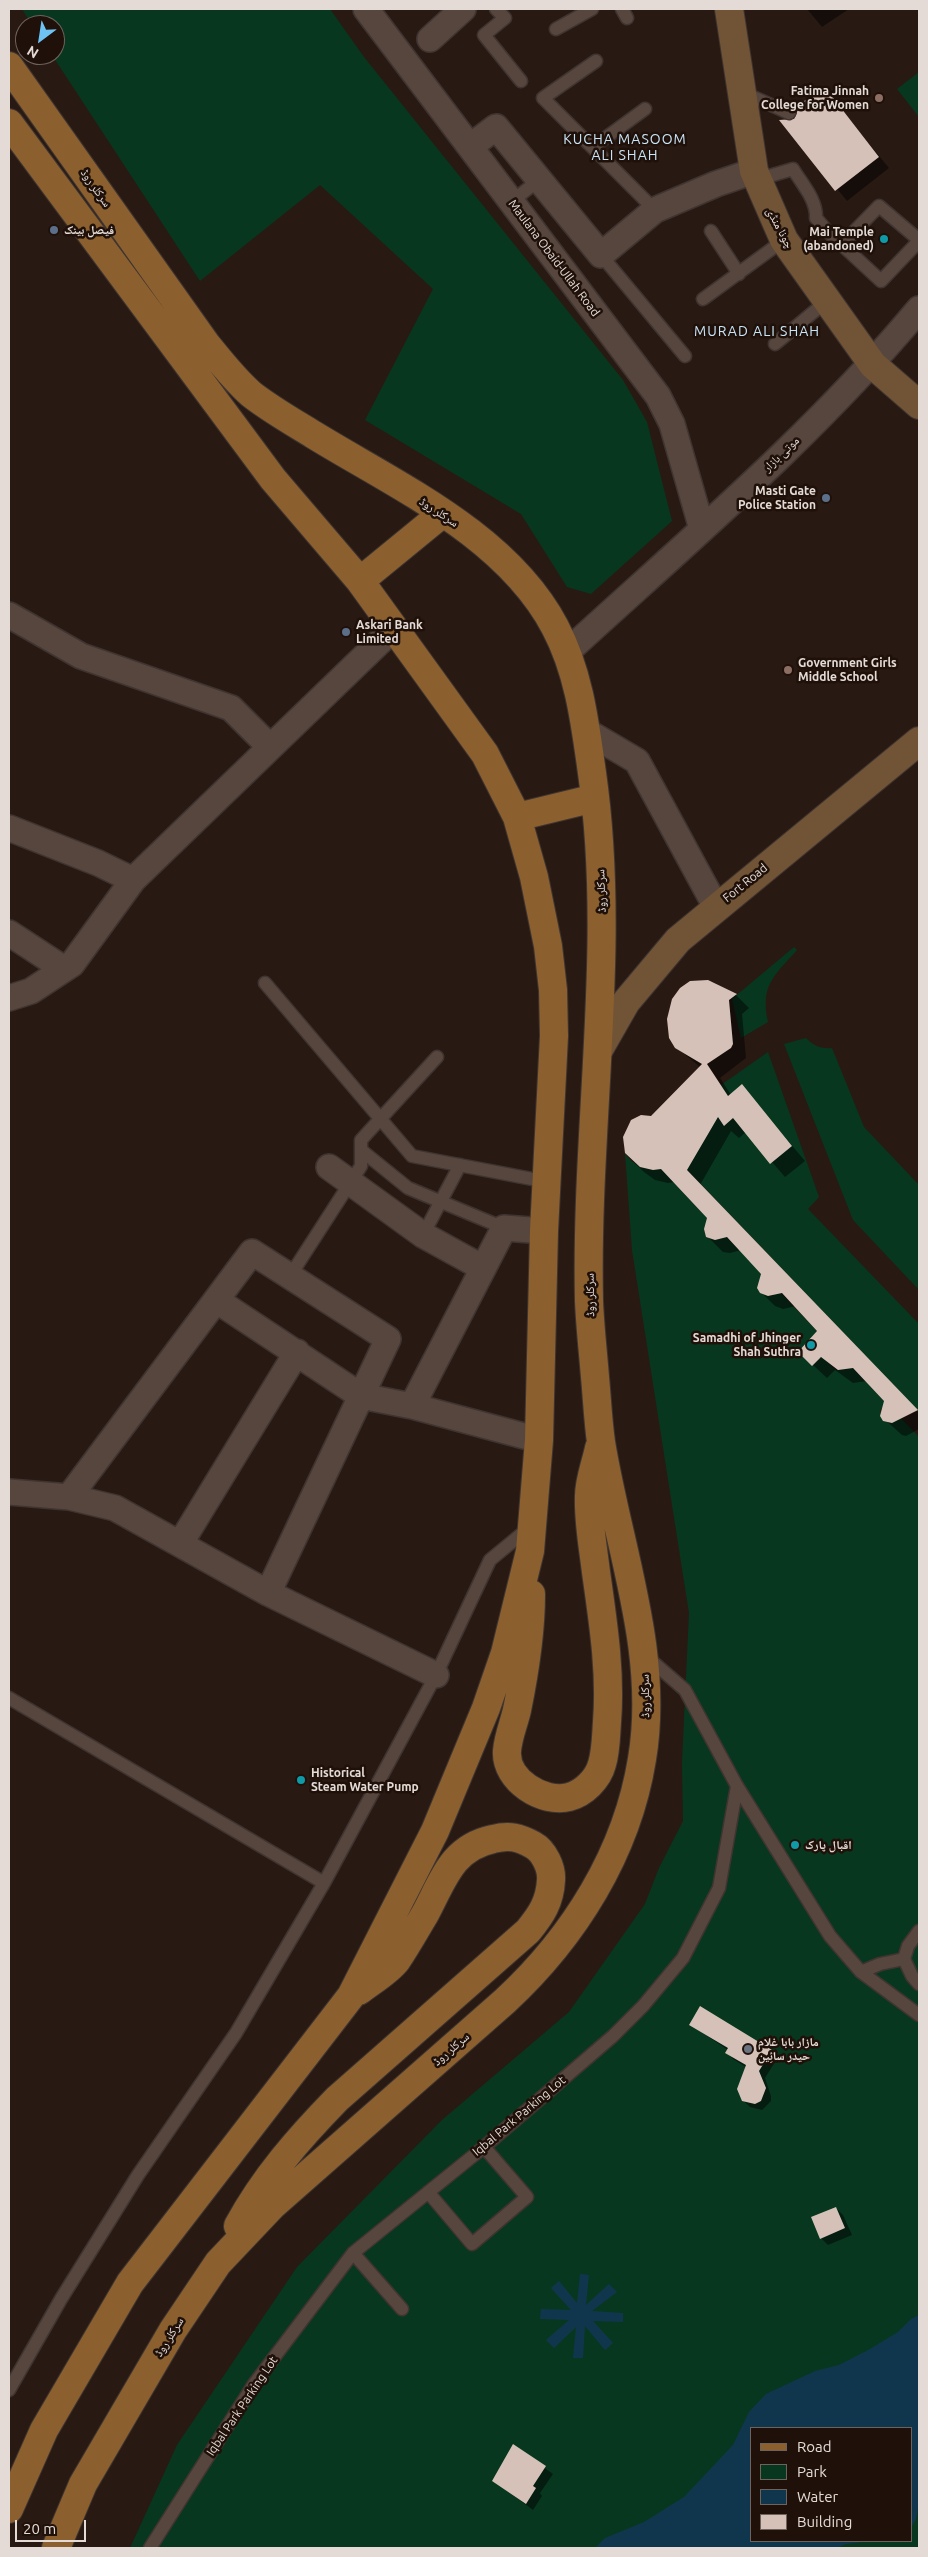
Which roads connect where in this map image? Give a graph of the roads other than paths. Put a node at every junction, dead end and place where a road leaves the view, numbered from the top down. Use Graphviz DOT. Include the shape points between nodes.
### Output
graph roads {
  1 [pos="366,9"];
  2 [pos="462,9"];
  3 [pos="496,9"];
  4 [pos="592,9"];
  5 [pos="729,9"];
  6 [pos="556,29"];
  7 [pos="430,39"];
  8 [pos="596,61"];
  9 [pos="9,66"];
  10 [pos="521,81"];
  11 [pos="742,92"];
  12 [pos="644,109"];
  13 [pos="789,113"];
  14 [pos="9,123"];
  15 [pos="475,143"];
  16 [pos="592,147"];
  17 [pos="755,175"];
  18 [pos="539,180"];
  19 [pos="516,198"];
  20 [pos="655,210"];
  21 [pos="711,231"];
  22 [pos="784,240"];
  23 [pos="919,241"];
  24 [pos="842,244"];
  25 [pos="601,256"];
  26 [pos="739,274"];
  27 [pos="703,299"];
  28 [pos="828,300"];
  29 [pos="919,309"];
  30 [pos="775,344"];
  31 [pos="685,356"];
  32 [pos="873,365"];
  33 [pos="919,405"];
  34 [pos="443,513"];
  35 [pos="702,529"];
  36 [pos="360,582"];
  37 [pos="9,615"];
  38 [pos="394,628"];
  39 [pos="566,652"];
  40 [pos="586,731"];
  41 [pos="919,741"];
  42 [pos="269,746"];
  43 [pos="595,798"];
  44 [pos="517,817"];
  45 [pos="9,828"];
  46 [pos="134,880"];
  47 [pos="716,907"];
  48 [pos="9,933"];
  49 [pos="64,969"];
  50 [pos="265,983"];
  51 [pos="9,998"];
  52 [pos="598,1051"];
  53 [pos="437,1057"];
  54 [pos="379,1121"];
  55 [pos="361,1150"];
  56 [pos="460,1165"];
  57 [pos="329,1166"];
  58 [pos="350,1182"];
  59 [pos="548,1182"];
  60 [pos="440,1202"];
  61 [pos="504,1228"];
  62 [pos="544,1231"];
  63 [pos="423,1235"];
  64 [pos="483,1268"];
  65 [pos="290,1276"];
  66 [pos="216,1300"];
  67 [pos="298,1352"];
  68 [pos="361,1396"];
  69 [pos="412,1406"];
  70 [pos="539,1440"];
  71 [pos="601,1442"];
  72 [pos="9,1492"];
  73 [pos="69,1497"];
  74 [pos="531,1538"];
  75 [pos="180,1544"];
  76 [pos="268,1593"];
  77 [pos="644,1654"];
  78 [pos="436,1675"];
  79 [pos="9,1698"];
  80 [pos="737,1786"];
  81 [pos="324,1883"];
  82 [pos="919,1931"];
  83 [pos="904,1959"];
  84 [pos="861,1972"];
  85 [pos="919,1984"];
  86 [pos="351,1996"];
  87 [pos="919,2015"];
  88 [pos="484,2147"];
  89 [pos="428,2192"];
  90 [pos="353,2253"];
  91 [pos="218,2262"];
  92 [pos="402,2308"];
  93 [pos="9,2390"];
  94 [pos="9,2509"];
  95 [pos="56,2548"];
  96 [pos="150,2548"];
  1 -- 35 [label="street, Maulana Obaid-Ullah Road" via="658,396 672,424"];
  2 -- 7 [label="street"];
  3 -- 10 [label="lane" via="505,18 484,35"];
  4 -- 6 [label="lane"];
  5 -- 11 [label="street, چونا منڈی"];
  8 -- 16 [label="lane" via="543,98"];
  9 -- 34 [label="main road, سرکلر روڈ" via="232,376 291,421"];
  11 -- 13 [label="lane"];
  11 -- 17 [label="street, چونا منڈی"];
  12 -- 16 [label="lane"];
  14 -- 36 [label="main road" via="273,479"];
  15 -- 18 [label="street" via="496,127"];
  16 -- 20 [label="lane"];
  17 -- 20 [label="street" via="716,184"];
  17 -- 22 [label="street, چونا منڈی"];
  17 -- 24 [label="lane" via="793,169 812,199 816,218"];
  18 -- 19 [label="lane"];
  18 -- 25 [label="street"];
  20 -- 25 [label="street"];
  21 -- 26 [label="lane"];
  22 -- 26 [label="lane"];
  22 -- 28 [label="street, چونا منڈی"];
  23 -- 24 [label="lane" via="879,206"];
  23 -- 24 [label="lane" via="881,280"];
  25 -- 31 [label="lane"];
  26 -- 27 [label="lane"];
  28 -- 30 [label="lane"];
  28 -- 32 [label="street, چونا منڈی"];
  29 -- 32 [label="street, موتی بازار"];
  32 -- 33 [label="street, چونا منڈی"];
  32 -- 35 [label="street, موتی بازار"];
  34 -- 36 [label="main road"];
  34 -- 39 [label="main road, سرکلر روڈ" via="479,538 522,579 544,608"];
  35 -- 39 [label="street, موتی بازار"];
  36 -- 38 [label="main road"];
  37 -- 42 [label="street" via="81,656 231,708"];
  38 -- 42 [label="street"];
  38 -- 44 [label="main road" via="485,754"];
  39 -- 40 [label="main road, سرکلر روڈ" via="582,704"];
  40 -- 43 [label="main road, سرکلر روڈ"];
  40 -- 47 [label="street" via="637,761"];
  41 -- 47 [label="street, Fort Road"];
  42 -- 46 [label="street"];
  43 -- 44 [label="main road"];
  43 -- 52 [label="main road, سرکلر روڈ" via="602,920"];
  44 -- 59 [label="main road" via="542,907 553,990"];
  45 -- 46 [label="street"];
  46 -- 49 [label="street" via="72,964"];
  47 -- 52 [label="street, Fort Road" via="678,940 626,1002"];
  48 -- 49 [label="street"];
  49 -- 51 [label="street" via="31,991"];
  50 -- 54 [label="lane"];
  52 -- 71 [label="main road, سرکلر روڈ" via="590,1198 589,1304"];
  53 -- 54 [label="lane"];
  54 -- 55 [label="lane" via="362,1140"];
  54 -- 56 [label="lane" via="412,1156"];
  55 -- 58 [label="lane" via="361,1166"];
  55 -- 60 [label="lane" via="408,1188"];
  56 -- 59 [label="lane"];
  56 -- 60 [label="lane"];
  57 -- 58 [label="street"];
  58 -- 63 [label="street"];
  58 -- 65 [label="lane"];
  59 -- 62 [label="main road"];
  60 -- 61 [label="lane"];
  60 -- 63 [label="lane"];
  61 -- 62 [label="street"];
  61 -- 64 [label="street"];
  62 -- 70 [label="main road"];
  63 -- 64 [label="street"];
  64 -- 69 [label="street"];
  65 -- 66 [label="street" via="252,1252"];
  65 -- 68 [label="street" via="388,1339"];
  66 -- 67 [label="street"];
  66 -- 73 [label="street"];
  67 -- 68 [label="street"];
  67 -- 75 [label="street"];
  68 -- 69 [label="street"];
  68 -- 76 [label="street"];
  69 -- 70 [label="street"];
  70 -- 74 [label="main road"];
  71 -- 74 [label="main road" via="589,1495 607,1653 606,1743 602,1765 592,1783 568,1797 542,1795 523,1785 507,1752 531,1627"];
  71 -- 77 [label="main road, سرکلر روڈ"];
  72 -- 73 [label="street"];
  73 -- 75 [label="street" via="115,1508"];
  74 -- 78 [label="lane" via="490,1560"];
  74 -- 86 [label="main road" via="505,1653 486,1708 435,1832"];
  75 -- 76 [label="street"];
  76 -- 78 [label="street"];
  77 -- 80 [label="lane" via="685,1690"];
  77 -- 91 [label="main road, سرکلر روڈ" via="646,1717 642,1760 629,1814 611,1861 569,1930 530,1978 272,2206"];
  78 -- 81 [label="lane"];
  79 -- 81 [label="lane"];
  80 -- 84 [label="lane" via="830,1936"];
  80 -- 88 [label="lane, Iqbal Park Parking Lot" via="719,1888 683,1958 643,2006 612,2036"];
  81 -- 93 [label="lane" via="236,2033 138,2175"];
  82 -- 83 [label="lane" via="908,1946"];
  83 -- 84 [label="lane"];
  83 -- 85 [label="lane"];
  84 -- 87 [label="lane"];
  86 -- 91 [label="main road" via="396,1962 446,1873 470,1846 507,1836 522,1838 537,1847 552,1876 550,1896 542,1914 528,1931 337,2099 308,2129 262,2185"];
  86 -- 94 [label="main road" via="130,2283 44,2430"];
  88 -- 89 [label="lane, Iqbal Park Parking Lot"];
  88 -- 89 [label="lane" via="527,2197 472,2244"];
  89 -- 90 [label="lane, Iqbal Park Parking Lot"];
  90 -- 92 [label="lane"];
  90 -- 96 [label="lane, Iqbal Park Parking Lot" via="254,2384"];
  91 -- 95 [label="main road, سرکلر روڈ" via="173,2330 83,2484"];
}
